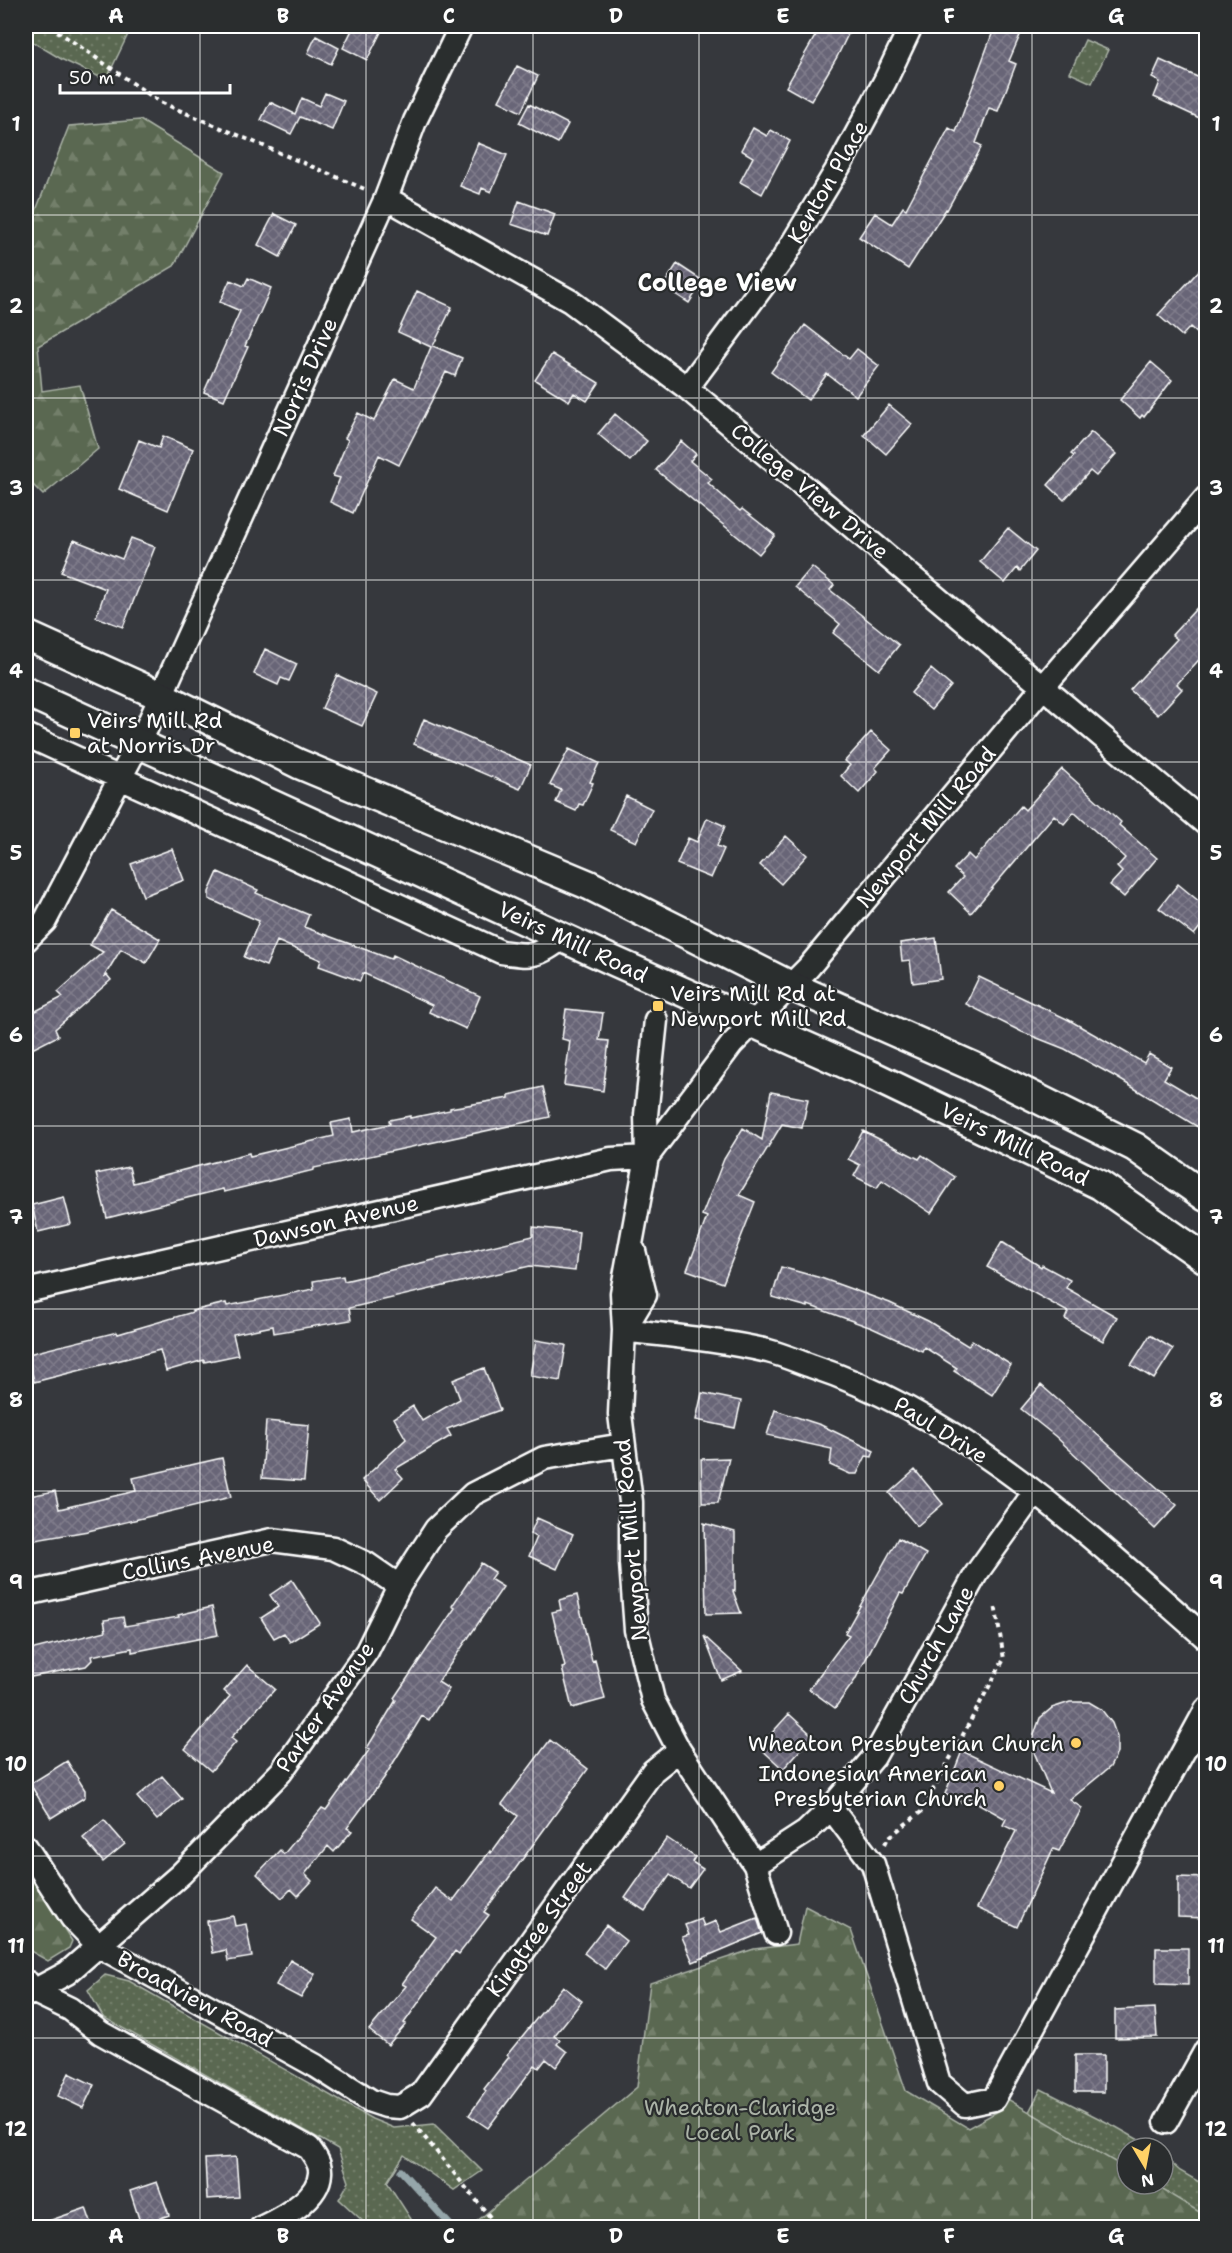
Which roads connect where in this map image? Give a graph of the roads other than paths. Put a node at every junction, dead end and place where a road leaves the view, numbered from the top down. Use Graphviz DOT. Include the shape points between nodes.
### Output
graph roads {
  1 [pos="461,26"];
  2 [pos="912,26"];
  3 [pos="386,198"];
  4 [pos="687,388"];
  5 [pos="1206,498"];
  6 [pos="26,635"];
  7 [pos="1044,687"];
  8 [pos="26,692"];
  9 [pos="161,696"];
  10 [pos="143,734"];
  11 [pos="26,735"];
  12 [pos="121,778"];
  13 [pos="1206,824"];
  14 [pos="564,937"];
  15 [pos="26,940"];
  16 [pos="791,986"];
  17 [pos="656,1020"];
  18 [pos="753,1022"];
  19 [pos="647,1157"];
  20 [pos="1206,1197"];
  21 [pos="1206,1259"];
  22 [pos="26,1291"];
  23 [pos="624,1330"];
  24 [pos="622,1445"];
  25 [pos="1034,1492"];
  26 [pos="399,1586"];
  27 [pos="26,1594"];
  28 [pos="1206,1638"];
  29 [pos="1206,1710"];
  30 [pos="679,1750"];
  31 [pos="831,1808"];
  32 [pos="26,1848"];
  33 [pos="755,1865"];
  34 [pos="776,1933"];
  35 [pos="99,1946"];
  36 [pos="28,1988"];
  37 [pos="1206,2050"];
  38 [pos="400,2107"];
  39 [pos="1166,2122"];
  40 [pos="261,2228"];
  1 -- 3 [label="street, Norris Drive" via="415,122"];
  2 -- 4 [label="street, Kenton Place" via="841,163 783,259"];
  3 -- 4 [label="street, College View Drive" via="570,301"];
  3 -- 9 [label="street, Norris Drive"];
  4 -- 7 [label="street, College View Drive"];
  5 -- 7 [label="street, Newport Mill Road"];
  6 -- 9 [label="main road"];
  7 -- 13 [label="street, College View Drive"];
  7 -- 16 [label="street, Newport Mill Road"];
  8 -- 10 [label="main road, Veirs Mill Road"];
  9 -- 10 [label="street, Norris Drive"];
  9 -- 16 [label="main road" via="299,764 589,885"];
  10 -- 12 [label="street, Norris Drive"];
  10 -- 14 [label="main road, Veirs Mill Road"];
  11 -- 12 [label="street"];
  12 -- 14 [label="street" via="501,952 528,956 543,952"];
  12 -- 15 [label="street, Norris Drive" via="45,921"];
  14 -- 18 [label="main road, Veirs Mill Road"];
  16 -- 18 [label="street, Newport Mill Road"];
  16 -- 20 [label="main road" via="972,1066 1135,1147"];
  17 -- 19 [label="street, Newport Mill Road" via="646,1114"];
  18 -- 19 [label="street, Newport Mill Road"];
  18 -- 21 [label="main road, Veirs Mill Road" via="1100,1185"];
  19 -- 22 [label="street, Dawson Avenue" via="611,1159"];
  19 -- 23 [label="street, Newport Mill Road" via="622,1293"];
  23 -- 24 [label="street, Newport Mill Road"];
  23 -- 25 [label="street, Paul Drive" via="769,1352 848,1378 958,1436"];
  24 -- 26 [label="street, Parker Avenue" via="544,1458 473,1494 436,1529"];
  24 -- 30 [label="street, Newport Mill Road" via="631,1502 636,1630 653,1700"];
  25 -- 28 [label="street, Paul Drive"];
  25 -- 31 [label="street, Church Lane" via="976,1574 874,1757"];
  26 -- 27 [label="street, Collins Avenue" via="367,1564 333,1548 272,1539"];
  26 -- 35 [label="street, Parker Avenue" via="367,1651 281,1772 182,1874"];
  29 -- 31 [label="street" via="994,2098 965,2105 939,2083 873,1864"];
  30 -- 33 [label="street, Newport Mill Road"];
  30 -- 38 [label="street, Kingtree Street" via="653,1771 421,2094"];
  31 -- 33 [label="street, Church Lane" via="806,1832"];
  32 -- 35 [label="street, Broadview Road" via="72,1918"];
  33 -- 34 [label="street, Newport Mill Road"];
  35 -- 36 [label="street, Parker Avenue" via="67,1973"];
  35 -- 38 [label="street, Broadview Road" via="316,2066 371,2101"];
  36 -- 40 [label="street" via="70,2009 101,2033 153,2063 309,2148 321,2172 315,2190 283,2218"];
  37 -- 39 [label="street"];
}
